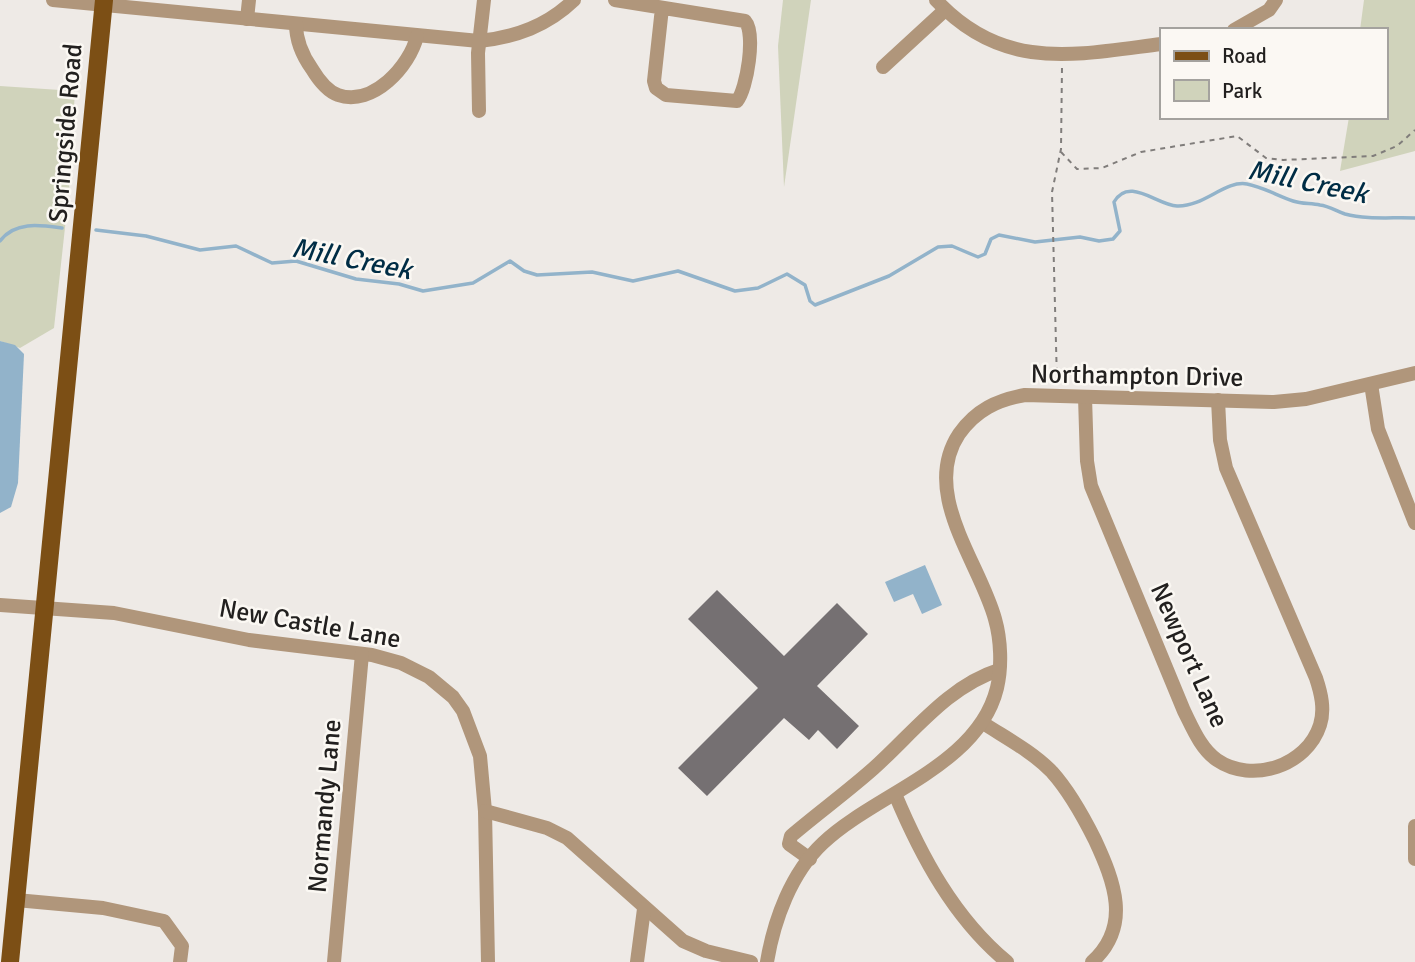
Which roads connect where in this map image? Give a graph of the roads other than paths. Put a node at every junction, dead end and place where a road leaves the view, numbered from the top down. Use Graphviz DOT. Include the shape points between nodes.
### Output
graph roads {
  1 [pos="53,0"];
  2 [pos="249,0"];
  3 [pos="484,0"];
  4 [pos="574,0"];
  5 [pos="615,0"];
  6 [pos="1276,0"];
  7 [pos="104,2"];
  8 [pos="940,5"];
  9 [pos="662,8"];
  10 [pos="247,19"];
  11 [pos="296,24"];
  12 [pos="1238,28"];
  13 [pos="417,36"];
  14 [pos="480,41"];
  15 [pos="1160,44"];
  16 [pos="883,67"];
  17 [pos="479,111"];
  18 [pos="1415,373"];
  19 [pos="1371,384"];
  20 [pos="1085,397"];
  21 [pos="1219,400"];
  22 [pos="1415,523"];
  23 [pos="0,605"];
  24 [pos="45,608"];
  25 [pos="362,654"];
  26 [pos="999,670"];
  27 [pos="982,723"];
  28 [pos="895,794"];
  29 [pos="485,811"];
  30 [pos="1415,826"];
  31 [pos="810,859"];
  32 [pos="1415,859"];
  33 [pos="16,900"];
  34 [pos="644,909"];
  35 [pos="10,962"];
  36 [pos="180,962"];
  37 [pos="334,962"];
  38 [pos="488,962"];
  39 [pos="637,962"];
  40 [pos="751,962"];
  41 [pos="767,962"];
  42 [pos="1007,962"];
  43 [pos="1092,962"];
  1 -- 7 [label="street"];
  2 -- 10 [label="street"];
  3 -- 14 [label="street"];
  4 -- 14 [label="street" via="537,27"];
  5 -- 9 [label="street"];
  6 -- 12 [label="street"];
  7 -- 10 [label="street"];
  7 -- 24 [label="main road, Springside Road"];
  8 -- 15 [label="street" via="971,31 1025,53 1063,56"];
  8 -- 16 [label="street"];
  9 -- 9 [label="street" via="734,17 750,25 743,88 737,101 666,95 656,88"];
  10 -- 11 [label="street"];
  11 -- 13 [label="street"];
  11 -- 13 [label="street" via="300,49 314,74 329,90 349,97 373,91 396,74 410,57"];
  13 -- 14 [label="street"];
  14 -- 17 [label="street"];
  18 -- 19 [label="street, Northampton Drive"];
  19 -- 21 [label="street, Northampton Drive" via="1290,401"];
  19 -- 22 [label="street" via="1378,429"];
  20 -- 21 [label="street, Northampton Drive"];
  20 -- 21 [label="street, Newport Lane" via="1091,486 1184,711 1215,758 1238,770 1264,771 1288,762 1308,746 1320,724 1322,700 1226,468"];
  20 -- 26 [label="street, Northampton Drive" via="1025,395 992,404 966,424 950,454 950,505 996,620"];
  23 -- 24 [label="street, New Castle Lane"];
  24 -- 25 [label="street, New Castle Lane" via="114,613 248,640"];
  24 -- 33 [label="main road, Springside Road"];
  25 -- 29 [label="street, New Castle Lane" via="415,668 453,697 477,740"];
  25 -- 37 [label="street, Normandy Lane"];
  26 -- 27 [label="street, Northampton Drive" via="993,701"];
  26 -- 31 [label="street" via="949,697 872,770 792,836 789,844"];
  27 -- 28 [label="street, Northampton Drive" via="946,758"];
  27 -- 43 [label="street" via="1052,772 1074,801 1101,855 1114,886 1116,920 1109,942"];
  28 -- 31 [label="street, Northampton Drive" via="834,834"];
  28 -- 42 [label="street" via="932,873"];
  29 -- 34 [label="street" via="568,838"];
  29 -- 38 [label="street, New Castle Lane"];
  30 -- 32 [label="street"];
  31 -- 41 [label="street, Northampton Drive" via="784,903"];
  33 -- 35 [label="main road, Springside Road"];
  33 -- 36 [label="street" via="103,908 164,921 182,946"];
  34 -- 39 [label="street"];
  34 -- 40 [label="street" via="695,947"];
}
